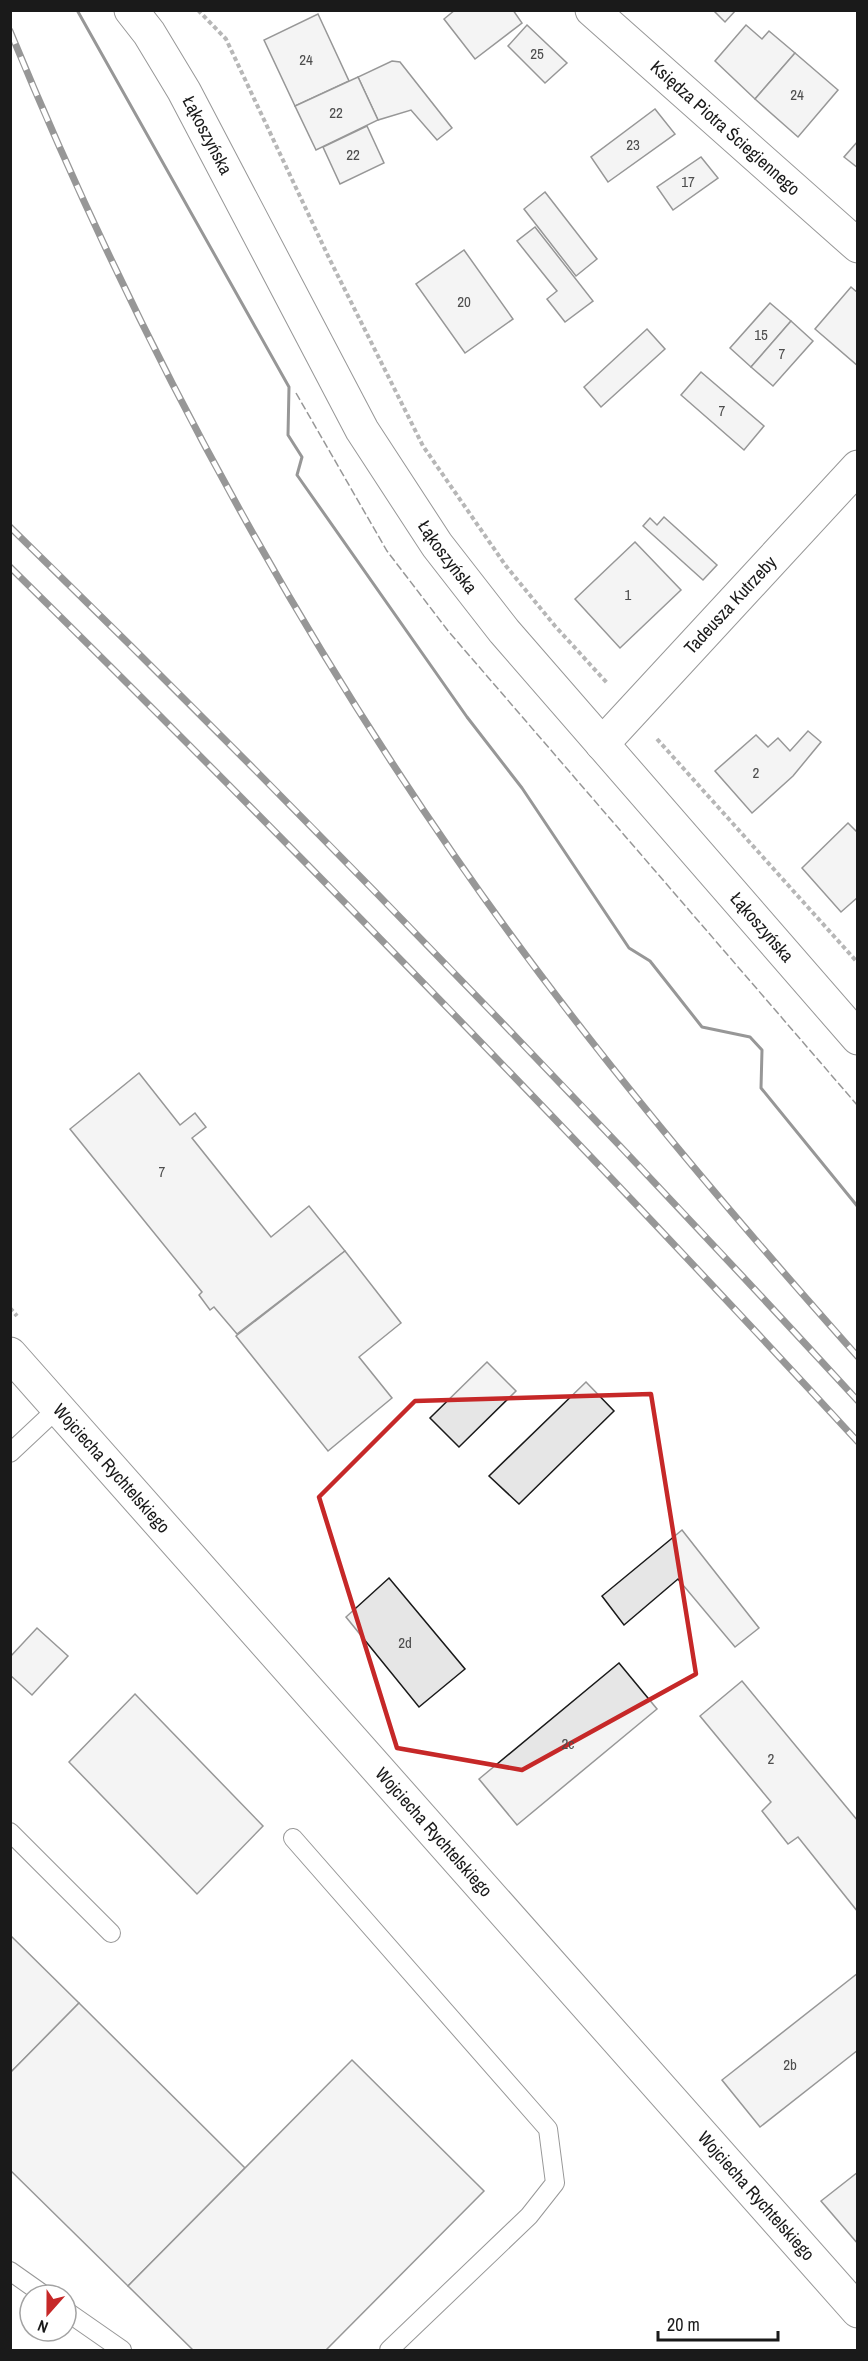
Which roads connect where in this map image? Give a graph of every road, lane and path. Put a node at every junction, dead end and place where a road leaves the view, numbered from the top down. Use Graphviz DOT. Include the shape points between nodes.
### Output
graph roads {
  1 [pos="132,10"];
  2 [pos="198,10"];
  3 [pos="592,10"];
  4 [pos="858,246"];
  5 [pos="858,467"];
  6 [pos="632,711"];
  7 [pos="602,744"];
  8 [pos="858,963"];
  9 [pos="858,1038"];
  10 [pos="10,1354"];
  11 [pos="58,1408"];
  12 [pos="10,1453"];
  13 [pos="10,1832"];
  14 [pos="293,1838"];
  15 [pos="111,1933"];
  16 [pos="10,2271"];
  17 [pos="27,2283"];
  18 [pos="858,2311"];
  19 [pos="78,2319"];
  20 [pos="122,2350"];
  21 [pos="388,2350"];
  1 -- 7 [label="street, Łąkoszyńska" via="184,91 363,430 436,545 504,632"];
  2 -- 6 [label="path" via="226,39 423,446 506,566"];
  3 -- 4 [label="street, Księdza Piotra Ściegiennego"];
  5 -- 6 [label="street, Tadeusza Kutrzeby"];
  6 -- 7 [label="street, Tadeusza Kutrzeby"];
  6 -- 8 [label="path"];
  7 -- 9 [label="street, Łąkoszyńska"];
  10 -- 11 [label="street, Wojciecha Rychtelskiego"];
  11 -- 12 [label="lane"];
  11 -- 18 [label="street, Wojciecha Rychtelskiego"];
  13 -- 15 [label="lane"];
  14 -- 21 [label="lane" via="548,2129 555,2183 529,2216"];
  16 -- 17 [label="lane"];
  19 -- 20 [label="lane"];
}
